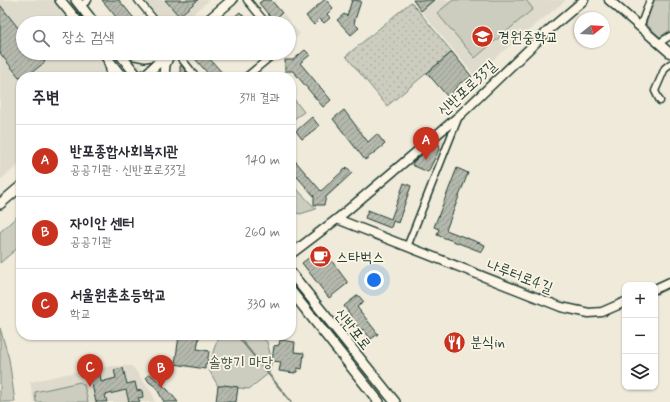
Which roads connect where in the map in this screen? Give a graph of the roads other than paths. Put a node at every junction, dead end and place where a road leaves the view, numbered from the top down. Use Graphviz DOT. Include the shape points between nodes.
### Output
graph roads {
  1 [pos="60,0"];
  2 [pos="138,0"];
  3 [pos="232,0"];
  4 [pos="247,0"];
  5 [pos="584,0"];
  6 [pos="609,0"];
  7 [pos="650,0"];
  8 [pos="81,2"];
  9 [pos="73,16"];
  10 [pos="90,16"];
  11 [pos="151,16"];
  12 [pos="213,16"];
  13 [pos="260,16"];
  14 [pos="640,27"];
  15 [pos="670,36"];
  16 [pos="659,44"];
  17 [pos="670,53"];
  18 [pos="107,60"];
  19 [pos="109,60"];
  20 [pos="125,60"];
  21 [pos="161,60"];
  22 [pos="167,60"];
  23 [pos="183,60"];
  24 [pos="267,60"];
  25 [pos="670,64"];
  26 [pos="111,72"];
  27 [pos="118,72"];
  28 [pos="134,72"];
  29 [pos="148,72"];
  30 [pos="164,72"];
  31 [pos="192,72"];
  32 [pos="252,72"];
  33 [pos="660,101"];
  34 [pos="460,115"];
  35 [pos="16,190"];
  36 [pos="0,204"];
  37 [pos="337,219"];
  38 [pos="407,247"];
  39 [pos="296,250"];
  40 [pos="296,279"];
  41 [pos="670,282"];
  42 [pos="658,288"];
  43 [pos="296,297"];
  44 [pos="622,303"];
  45 [pos="379,402"];
  46 [pos="395,402"];
  1 -- 9 [label="main road"];
  2 -- 11 [label="street"];
  3 -- 12 [label="main road"];
  4 -- 13 [label="street"];
  5 -- 34 [label="street, 신반포로33길"];
  6 -- 14 [label="street"];
  7 -- 14 [label="street"];
  8 -- 10 [label="main road"];
  14 -- 16 [label="street"];
  15 -- 16 [label="street"];
  16 -- 17 [label="street"];
  18 -- 26 [label="main road"];
  19 -- 27 [label="main road"];
  20 -- 28 [label="main road"];
  21 -- 29 [label="main road"];
  22 -- 30 [label="main road"];
  23 -- 31 [label="street"];
  24 -- 32 [label="street"];
  25 -- 33 [label="street" via="665,68 655,91"];
  34 -- 37 [label="street, 신반포로33길"];
  34 -- 38 [label="street"];
  35 -- 36 [label="main road"];
  37 -- 38 [label="street, 나루터로4길"];
  37 -- 39 [label="street, 신반포로33길"];
  38 -- 44 [label="street, 나루터로4길" via="560,307 589,313 602,312"];
  40 -- 46 [label="main road, 신반포로"];
  41 -- 42 [label="street"];
  43 -- 45 [label="main road, 신반포로"];
}
